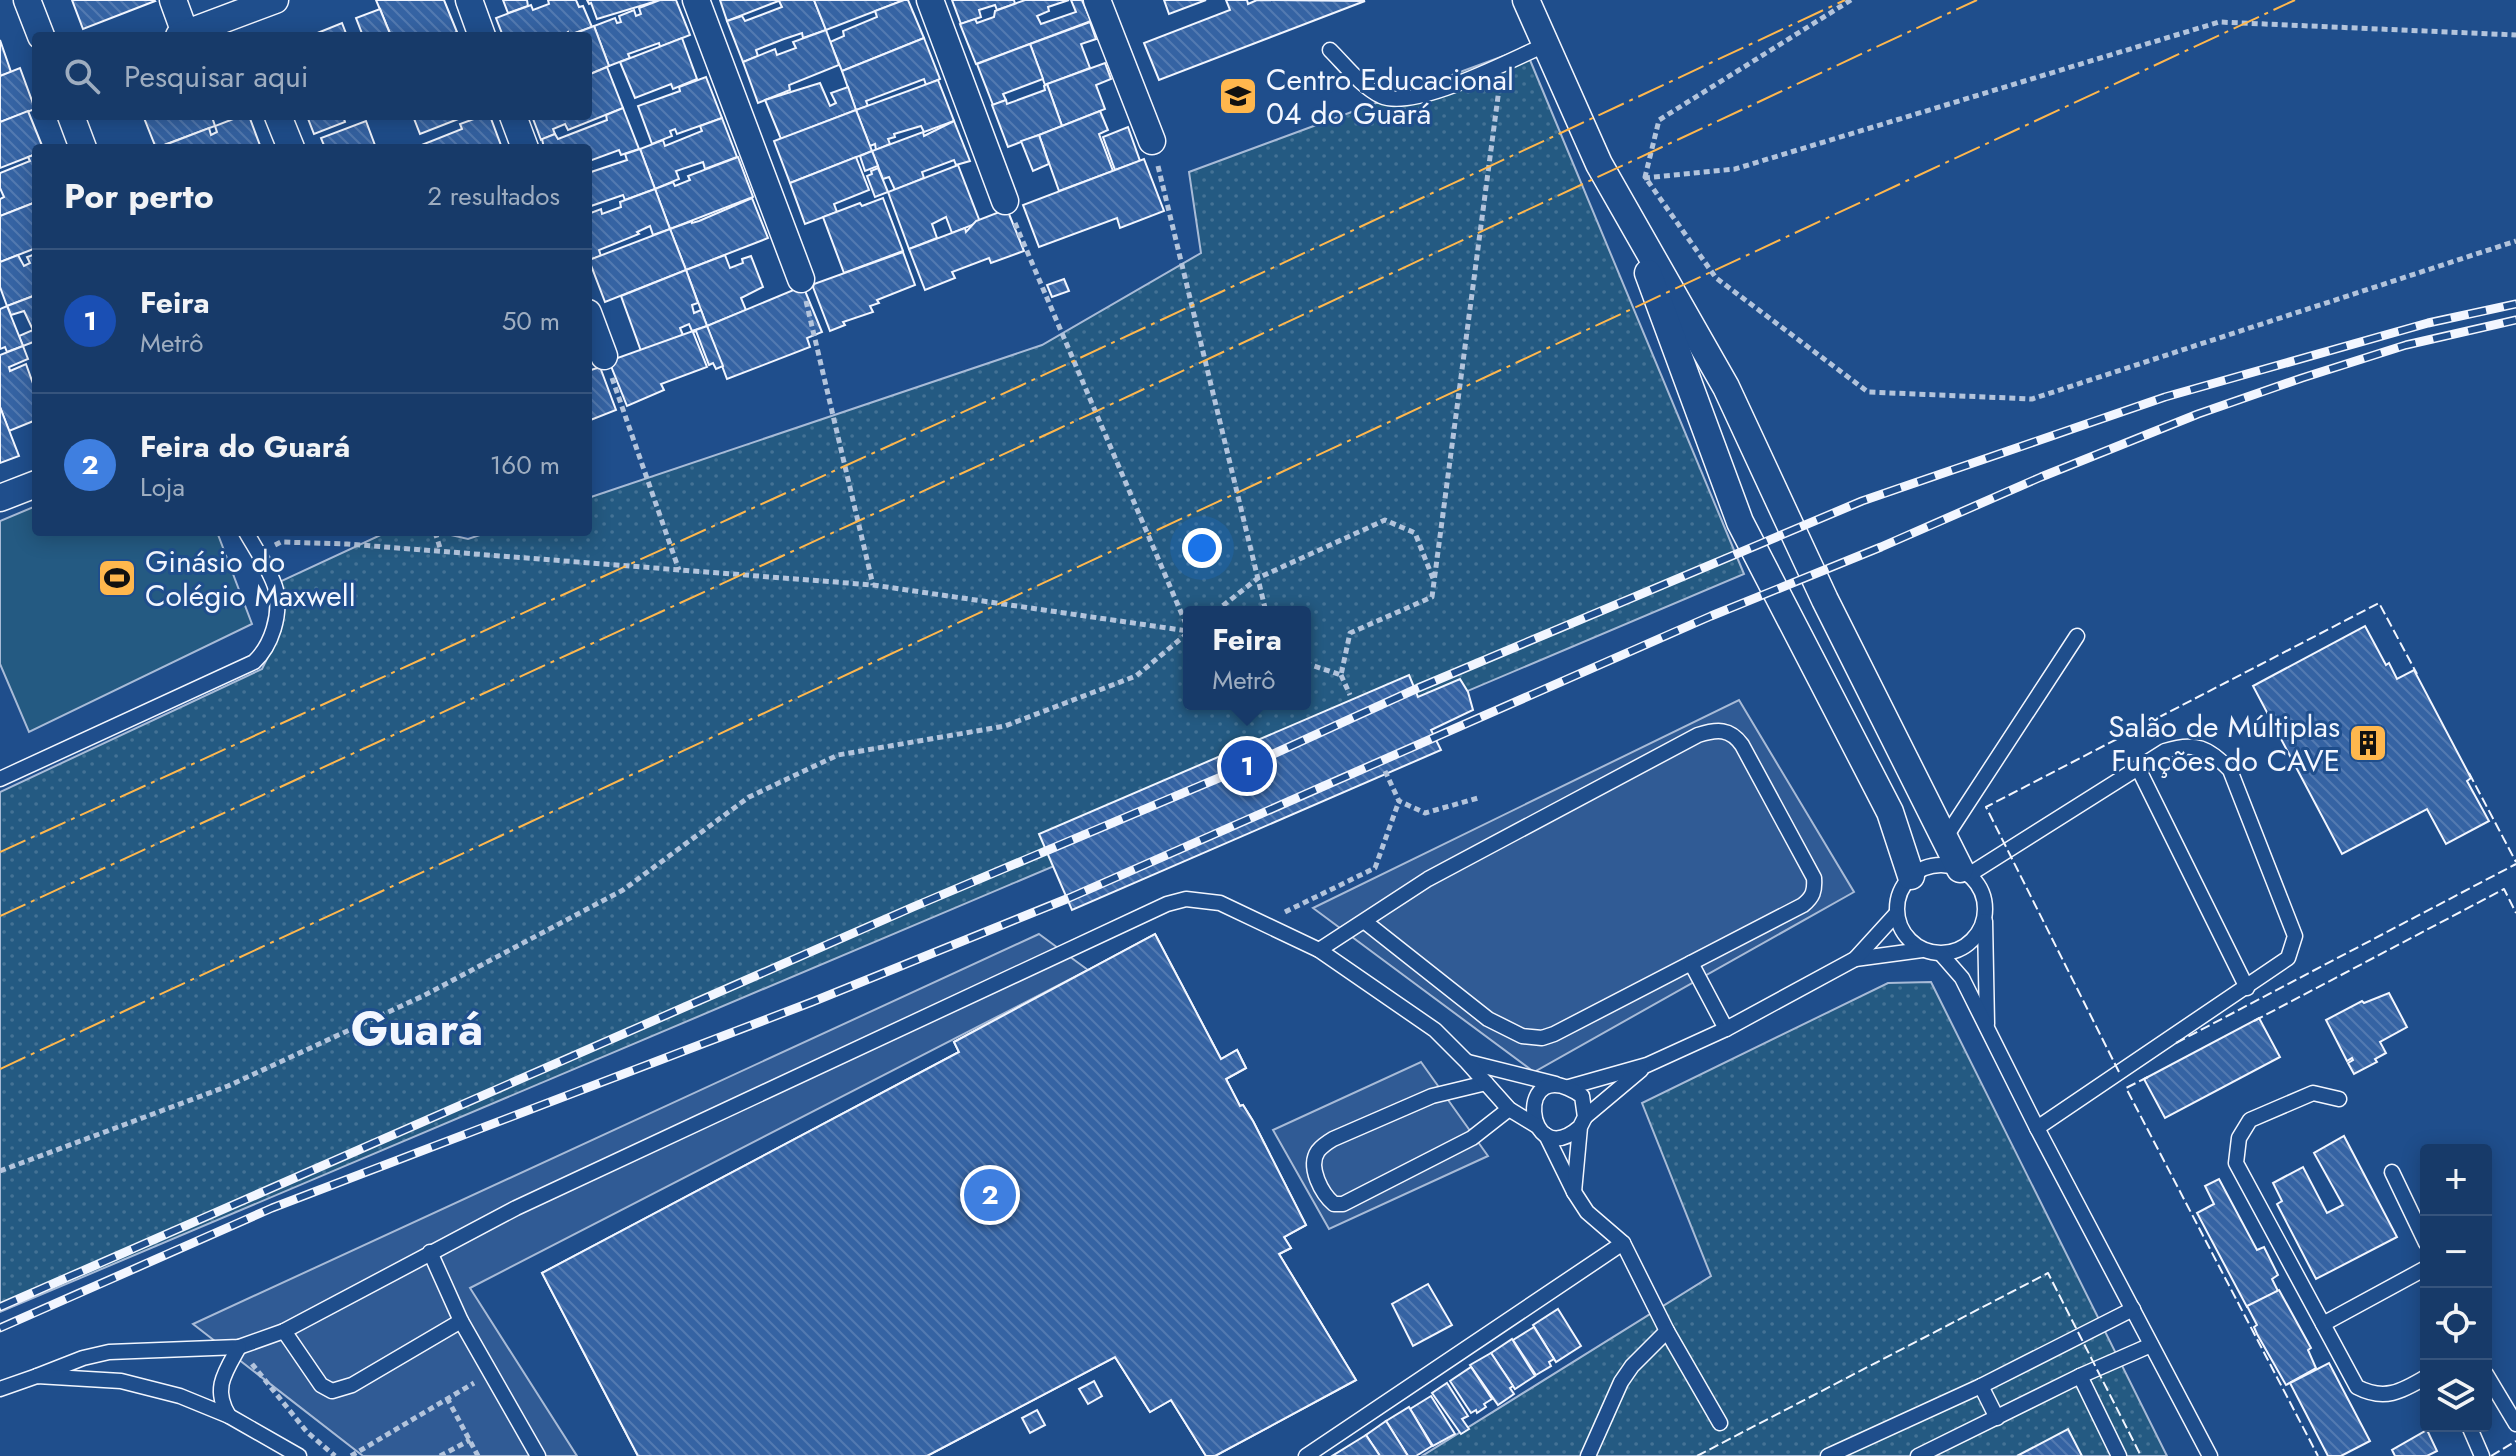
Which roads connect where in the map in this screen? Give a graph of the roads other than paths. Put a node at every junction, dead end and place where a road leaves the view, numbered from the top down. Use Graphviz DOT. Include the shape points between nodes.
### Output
graph roads {
  1 [pos="27,0"];
  2 [pos="173,0"];
  3 [pos="275,0"];
  4 [pos="469,0"];
  5 [pos="696,0"];
  6 [pos="930,0"];
  7 [pos="1097,0"];
  8 [pos="1526,0"];
  9 [pos="242,25"];
  10 [pos="39,32"];
  11 [pos="181,32"];
  12 [pos="200,32"];
  13 [pos="481,32"];
  14 [pos="1545,45"];
  15 [pos="1330,50"];
  16 [pos="72,120"];
  17 [pos="280,120"];
  18 [pos="514,120"];
  19 [pos="1152,141"];
  20 [pos="82,144"];
  21 [pos="289,144"];
  22 [pos="524,144"];
  23 [pos="1005,201"];
  24 [pos="1626,213"];
  25 [pos="801,279"];
  26 [pos="592,324"];
  27 [pos="604,356"];
  28 [pos="32,486"];
  29 [pos="0,498"];
  30 [pos="248,536"];
  31 [pos="2077,636"];
  32 [pos="2138,768"];
  33 [pos="0,779"];
  34 [pos="1945,838"];
  35 [pos="1965,872"];
  36 [pos="1911,876"];
  37 [pos="1896,914"];
  38 [pos="1364,921"];
  39 [pos="1985,921"];
  40 [pos="1319,950"];
  41 [pos="1922,950"];
  42 [pos="1941,954"];
  43 [pos="1855,959"];
  44 [pos="1691,963"];
  45 [pos="2247,988"];
  46 [pos="1987,1028"];
  47 [pos="1726,1029"];
  48 [pos="1467,1062"];
  49 [pos="1647,1065"];
  50 [pos="1486,1083"];
  51 [pos="1563,1086"];
  52 [pos="2339,1099"];
  53 [pos="1509,1109"];
  54 [pos="1582,1122"];
  55 [pos="2037,1128"];
  56 [pos="1542,1131"];
  57 [pos="2392,1172"];
  58 [pos="1574,1192"];
  59 [pos="2420,1230"];
  60 [pos="1623,1243"];
  61 [pos="430,1252"];
  62 [pos="2420,1271"];
  63 [pos="2133,1309"];
  64 [pos="461,1321"];
  65 [pos="2323,1324"];
  66 [pos="284,1331"];
  67 [pos="1667,1331"];
  68 [pos="2151,1345"];
  69 [pos="239,1347"];
  70 [pos="37,1376"];
  71 [pos="2080,1376"];
  72 [pos="2420,1381"];
  73 [pos="2492,1384"];
  74 [pos="1981,1386"];
  75 [pos="0,1389"];
  76 [pos="229,1416"];
  77 [pos="1997,1418"];
  78 [pos="1720,1423"];
  79 [pos="2516,1424"];
  80 [pos="2472,1432"];
  81 [pos="299,1456"];
  82 [pos="538,1456"];
  83 [pos="1306,1456"];
  84 [pos="1588,1456"];
  85 [pos="1828,1456"];
  86 [pos="1918,1456"];
  87 [pos="2119,1456"];
  88 [pos="2210,1456"];
  89 [pos="2482,1456"];
  1 -- 10 [label="street"];
  2 -- 11 [label="street"];
  3 -- 9 [label="street"];
  4 -- 13 [label="street"];
  5 -- 25 [label="street"];
  6 -- 23 [label="street"];
  7 -- 19 [label="street"];
  8 -- 14 [label="street"];
  9 -- 12 [label="street"];
  14 -- 15 [label="lane" via="1430,94 1394,100 1373,91"];
  14 -- 24 [label="street"];
  16 -- 20 [label="street"];
  17 -- 21 [label="street"];
  18 -- 22 [label="street"];
  24 -- 34 [label="street" via="1726,387"];
  24 -- 36 [label="street" via="1740,522 1890,812"];
  26 -- 27 [label="street"];
  28 -- 29 [label="street"];
  30 -- 33 [label="lane" via="276,589 276,616 265,651 254,662"];
  31 -- 34 [label="lane"];
  32 -- 35 [label="lane"];
  32 -- 45 [label="lane"];
  32 -- 45 [label="lane" via="2182,745 2214,754 2230,770 2295,936 2288,958"];
  34 -- 35 [label="street"];
  35 -- 36 [label="lane" via="1943,864"];
  35 -- 39 [label="lane" via="1984,896"];
  36 -- 37 [label="lane" via="1899,894"];
  37 -- 41 [label="lane" via="1903,933"];
  37 -- 43 [label="lane"];
  38 -- 40 [label="lane"];
  38 -- 44 [label="lane" via="1488,1019 1533,1038 1554,1034"];
  38 -- 44 [label="lane" via="1428,879 1698,735 1724,730 1742,745 1814,878 1815,889 1803,905"];
  39 -- 42 [label="lane" via="1960,950"];
  39 -- 46 [label="lane"];
  40 -- 48 [label="lane" via="1435,1030"];
  40 -- 61 [label="lane" via="1220,903 1186,899 1167,904"];
  41 -- 42 [label="lane"];
  41 -- 43 [label="lane"];
  42 -- 46 [label="lane" via="1962,978"];
  43 -- 47 [label="lane"];
  44 -- 47 [label="lane"];
  45 -- 55 [label="lane"];
  46 -- 55 [label="lane"];
  47 -- 49 [label="lane"];
  48 -- 50 [label="lane"];
  48 -- 51 [label="lane"];
  49 -- 51 [label="lane"];
  49 -- 54 [label="lane"];
  50 -- 53 [label="lane"];
  50 -- 53 [label="lane" via="1432,1096 1319,1149 1315,1173 1326,1198 1343,1204 1472,1138"];
  51 -- 54 [label="lane" via="1582,1096"];
  51 -- 56 [label="lane" via="1544,1089 1535,1098 1532,1115"];
  52 -- 65 [label="lane" via="2313,1093 2250,1120 2239,1138 2236,1163"];
  53 -- 56 [label="lane"];
  54 -- 56 [label="lane" via="1571,1135 1559,1138"];
  54 -- 58 [label="lane"];
  55 -- 63 [label="lane"];
  56 -- 58 [label="lane"];
  57 -- 59 [label="lane"];
  58 -- 60 [label="lane" via="1587,1212"];
  60 -- 67 [label="lane"];
  60 -- 83 [label="lane"];
  61 -- 64 [label="lane"];
  61 -- 66 [label="lane"];
  62 -- 65 [label="lane"];
  63 -- 68 [label="lane"];
  63 -- 74 [label="lane"];
  64 -- 66 [label="lane" via="352,1385 332,1391 321,1385"];
  64 -- 82 [label="lane"];
  65 -- 72 [label="lane" via="2357,1387 2380,1396 2400,1393"];
  66 -- 69 [label="lane"];
  67 -- 78 [label="lane"];
  67 -- 84 [label="lane" via="1621,1382"];
  68 -- 71 [label="lane"];
  68 -- 88 [label="lane"];
  69 -- 70 [label="lane" via="109,1352"];
  69 -- 76 [label="lane" via="220,1387 220,1403"];
  70 -- 75 [label="lane"];
  70 -- 76 [label="lane" via="121,1381"];
  71 -- 77 [label="lane"];
  71 -- 87 [label="lane"];
  73 -- 79 [label="lane"];
  74 -- 77 [label="lane"];
  74 -- 85 [label="lane"];
  76 -- 81 [label="lane"];
  77 -- 86 [label="lane"];
  80 -- 89 [label="lane"];
}
